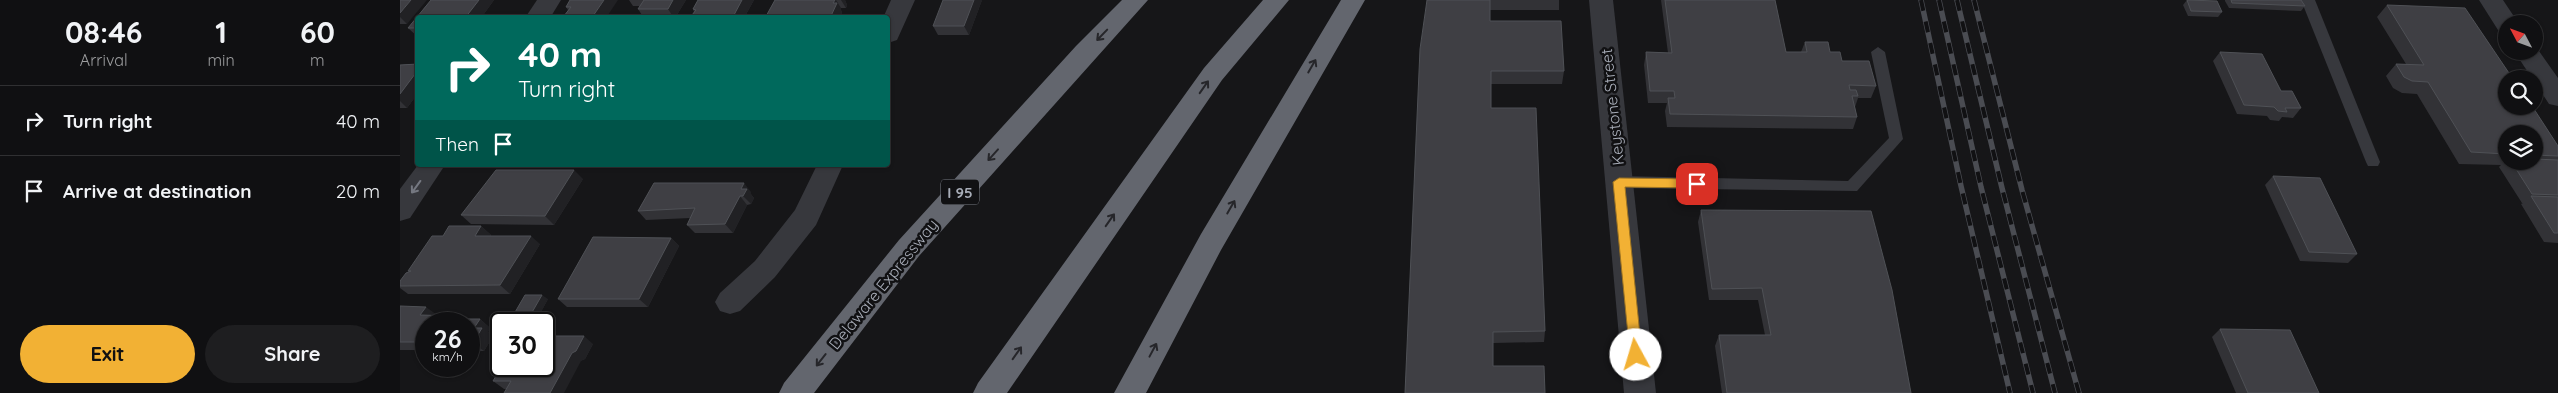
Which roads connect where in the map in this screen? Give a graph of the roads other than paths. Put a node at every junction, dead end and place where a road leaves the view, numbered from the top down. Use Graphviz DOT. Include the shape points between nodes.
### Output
graph roads {
  1 [pos="549,0"];
  2 [pos="903,0"];
  3 [pos="1136,0"];
  4 [pos="1277,0"];
  5 [pos="1352,0"];
  6 [pos="1601,0"];
  7 [pos="2308,0"];
  8 [pos="2491,0"];
  9 [pos="539,15"];
  10 [pos="2501,15"];
  11 [pos="890,29"];
  12 [pos="1878,52"];
  13 [pos="2532,60"];
  14 [pos="2558,97"];
  15 [pos="2373,162"];
  16 [pos="431,167"];
  17 [pos="829,167"];
  18 [pos="1619,182"];
  19 [pos="400,210"];
  20 [pos="730,302"];
  21 [pos="795,393"];
  22 [pos="989,393"];
  23 [pos="1130,393"];
  24 [pos="1640,393"];
  1 -- 9 [label="street"];
  2 -- 11 [label="street"];
  3 -- 21 [label="highway, Delaware Expressway / I 95, one-way" via="909,248"];
  22 -- 4 [label="highway, one-way" via="1213,74"];
  23 -- 5 [label="highway, one-way" via="1211,242"];
  6 -- 18 [label="street, Keystone Street"];
  7 -- 15 [label="lane"];
  8 -- 10 [label="street"];
  12 -- 18 [label="lane" via="1896,139 1852,187"];
  13 -- 14 [label="street"];
  16 -- 19 [label="street, one-way"];
  17 -- 20 [label="street" via="801,224 765,269"];
  18 -- 24 [label="street, Keystone Street"];
}
